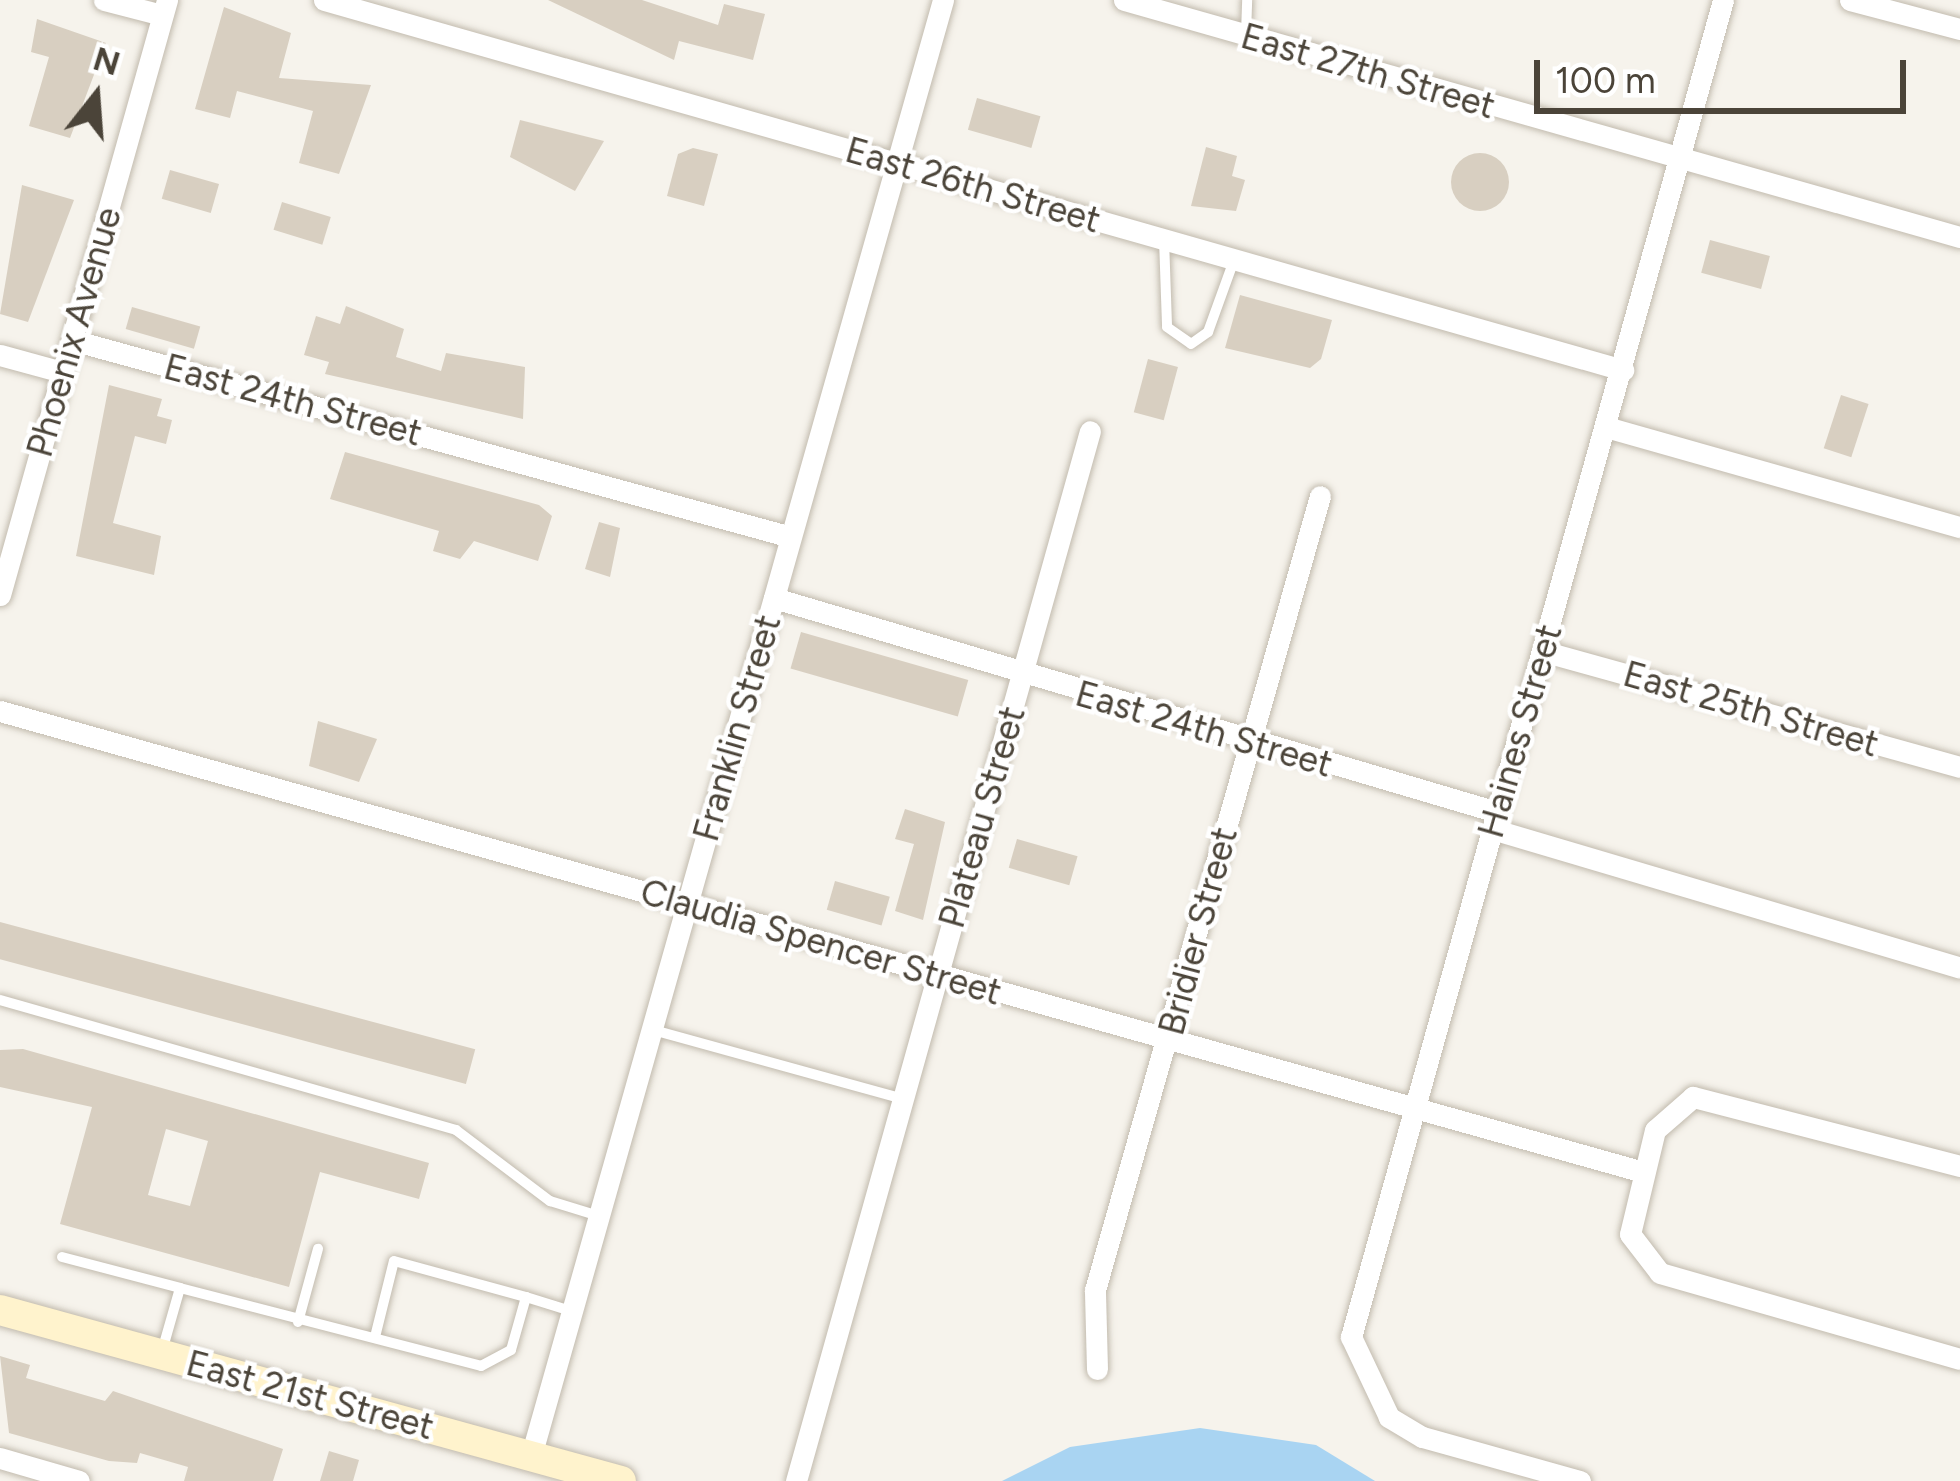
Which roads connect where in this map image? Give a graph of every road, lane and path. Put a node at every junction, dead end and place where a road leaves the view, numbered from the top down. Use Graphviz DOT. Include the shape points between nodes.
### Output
graph roads {
  1 [pos="104,0"];
  2 [pos="324,0"];
  3 [pos="944,0"];
  4 [pos="1246,0"];
  5 [pos="1723,0"];
  6 [pos="1850,0"];
  7 [pos="1133,1"];
  8 [pos="164,8"];
  9 [pos="1960,29"];
  10 [pos="1245,37"];
  11 [pos="1681,158"];
  12 [pos="897,164"];
  13 [pos="1960,237"];
  14 [pos="1164,239"];
  15 [pos="1234,260"];
  16 [pos="72,340"];
  17 [pos="0,355"];
  18 [pos="1623,370"];
  19 [pos="62,372"];
  20 [pos="1606,427"];
  21 [pos="1090,431"];
  22 [pos="1321,496"];
  23 [pos="1960,527"];
  24 [pos="791,537"];
  25 [pos="0,596"];
  26 [pos="775,598"];
  27 [pos="1542,651"];
  28 [pos="1021,678"];
  29 [pos="0,711"];
  30 [pos="1250,742"];
  31 [pos="1960,767"];
  32 [pos="1494,821"];
  33 [pos="687,904"];
  34 [pos="1960,968"];
  35 [pos="938,975"];
  36 [pos="0,1000"];
  37 [pos="650,1029"];
  38 [pos="1168,1040"];
  39 [pos="902,1099"];
  40 [pos="1412,1108"];
  41 [pos="1960,1166"];
  42 [pos="1643,1172"];
  43 [pos="598,1216"];
  44 [pos="318,1249"];
  45 [pos="62,1257"];
  46 [pos="180,1288"];
  47 [pos="526,1297"];
  48 [pos="0,1310"];
  49 [pos="572,1312"];
  50 [pos="298,1322"];
  51 [pos="375,1337"];
  52 [pos="161,1354"];
  53 [pos="1960,1359"];
  54 [pos="1096,1369"];
  55 [pos="531,1456"];
  56 [pos="0,1458"];
  57 [pos="586,1476"];
  58 [pos="79,1481"];
  59 [pos="621,1481"];
  60 [pos="796,1481"];
  61 [pos="1580,1481"];
  1 -- 8 [label="street"];
  2 -- 12 [label="street, East 26th Street"];
  3 -- 12 [label="street, Franklin Street"];
  4 -- 10 [label="lane"];
  5 -- 11 [label="street, Haines Street"];
  6 -- 9 [label="street"];
  7 -- 10 [label="street, East 27th Street"];
  8 -- 16 [label="street, Phoenix Avenue"];
  10 -- 11 [label="street, East 27th Street"];
  11 -- 13 [label="street, East 27th Street"];
  11 -- 18 [label="street, Haines Street"];
  12 -- 14 [label="street, East 26th Street"];
  12 -- 24 [label="street, Franklin Street"];
  14 -- 15 [label="street, East 26th Street"];
  14 -- 15 [label="lane" via="1167,327 1191,344 1208,332"];
  15 -- 18 [label="street, East 26th Street"];
  16 -- 19 [label="street, Phoenix Avenue"];
  16 -- 24 [label="street, East 24th Street"];
  17 -- 19 [label="street"];
  18 -- 20 [label="street, Haines Street"];
  19 -- 25 [label="street, Phoenix Avenue"];
  20 -- 23 [label="street"];
  20 -- 27 [label="street, Haines Street"];
  21 -- 28 [label="street, Plateau Street"];
  22 -- 30 [label="street, Bridier Street"];
  24 -- 26 [label="street, Franklin Street"];
  26 -- 28 [label="street, East 24th Street"];
  26 -- 33 [label="street, Franklin Street"];
  27 -- 31 [label="street, East 25th Street"];
  27 -- 32 [label="street, Haines Street"];
  28 -- 30 [label="street, East 24th Street"];
  28 -- 35 [label="street, Plateau Street"];
  29 -- 33 [label="street, Claudia Spencer Street"];
  30 -- 32 [label="street, East 24th Street"];
  30 -- 38 [label="street, Bridier Street"];
  32 -- 34 [label="street, East 24th Street"];
  32 -- 40 [label="street, Haines Street"];
  33 -- 35 [label="street, Claudia Spencer Street"];
  33 -- 37 [label="street, Franklin Street"];
  35 -- 38 [label="street, Claudia Spencer Street"];
  35 -- 39 [label="street, Plateau Street"];
  36 -- 43 [label="lane" via="456,1130 550,1201"];
  37 -- 39 [label="lane"];
  37 -- 43 [label="street, Franklin Street"];
  38 -- 40 [label="street, Claudia Spencer Street"];
  38 -- 54 [label="street, Bridier Street" via="1095,1290"];
  39 -- 60 [label="street, Plateau Street"];
  40 -- 42 [label="street, Claudia Spencer Street"];
  40 -- 61 [label="street, Haines Street" via="1351,1336 1370,1394 1422,1437"];
  41 -- 42 [label="street" via="1713,1097 1664,1115"];
  42 -- 53 [label="street" via="1630,1234 1660,1274"];
  43 -- 49 [label="street, Franklin Street"];
  44 -- 50 [label="lane"];
  45 -- 46 [label="lane"];
  46 -- 50 [label="lane"];
  46 -- 52 [label="lane"];
  47 -- 49 [label="lane"];
  47 -- 51 [label="lane" via="500,1364"];
  47 -- 51 [label="lane" via="394,1261"];
  48 -- 52 [label="street, East 21st Street"];
  49 -- 55 [label="street, Franklin Street"];
  50 -- 51 [label="lane"];
  52 -- 55 [label="street, East 21st Street"];
  55 -- 57 [label="street, East 21st Street"];
  56 -- 58 [label="street"];
  57 -- 59 [label="street, East 21st Street"];
}
